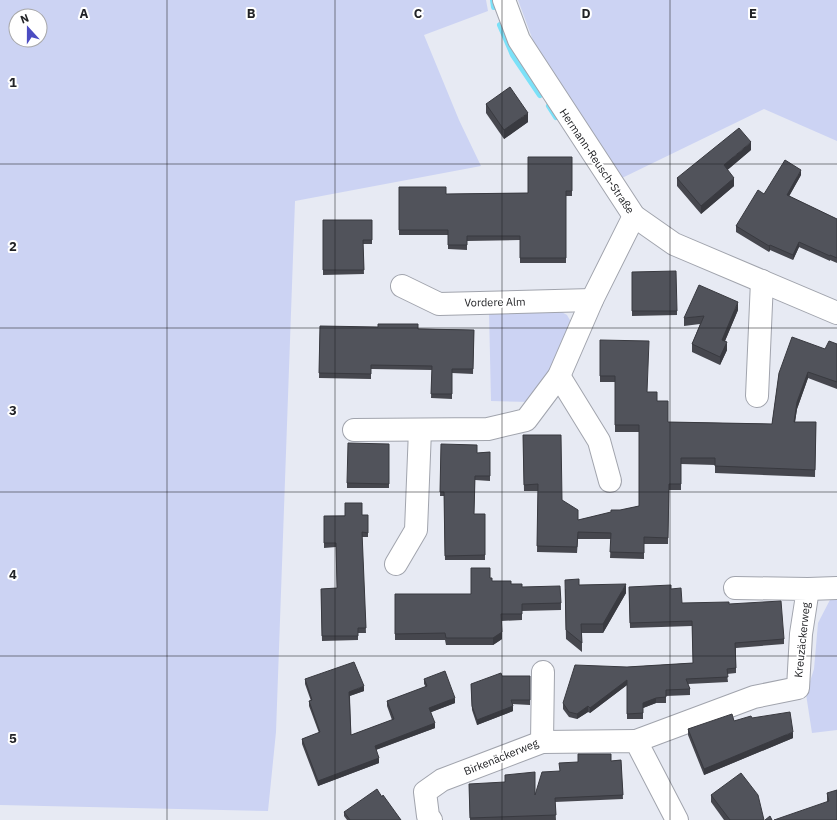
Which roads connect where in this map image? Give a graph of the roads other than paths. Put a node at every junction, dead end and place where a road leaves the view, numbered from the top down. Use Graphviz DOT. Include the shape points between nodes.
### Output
graph roads {
  1 [pos="504,0"];
  2 [pos="634,216"];
  3 [pos="762,281"];
  4 [pos="402,286"];
  5 [pos="592,300"];
  6 [pos="837,313"];
  7 [pos="559,376"];
  8 [pos="757,396"];
  9 [pos="354,430"];
  10 [pos="420,430"];
  11 [pos="610,481"];
  12 [pos="396,564"];
  13 [pos="735,588"];
  14 [pos="837,588"];
  15 [pos="808,589"];
  16 [pos="543,672"];
  17 [pos="636,741"];
  18 [pos="542,742"];
  19 [pos="431,820"];
  20 [pos="677,820"];
  1 -- 2 [label="street, Hermann-Reusch-Straße" via="519,40"];
  2 -- 3 [label="street, Hermann-Reusch-Straße" via="674,244"];
  2 -- 5 [label="street"];
  3 -- 6 [label="street, Hermann-Reusch-Straße"];
  3 -- 8 [label="street"];
  4 -- 5 [label="street, Vordere Alm" via="439,304"];
  5 -- 7 [label="street"];
  7 -- 10 [label="street" via="526,420 488,429"];
  7 -- 11 [label="street" via="599,441"];
  9 -- 10 [label="street"];
  10 -- 12 [label="street" via="416,530"];
  13 -- 15 [label="street, Kreuzäckerweg"];
  14 -- 15 [label="street"];
  15 -- 17 [label="street, Kreuzäckerweg" via="801,634 798,688 754,697"];
  16 -- 18 [label="street, Birkenäckerweg"];
  17 -- 18 [label="street, Kreuzäckerweg"];
  17 -- 20 [label="street" via="664,784"];
  18 -- 19 [label="street, Birkenäckerweg" via="437,776 426,792 428,816"];
}
